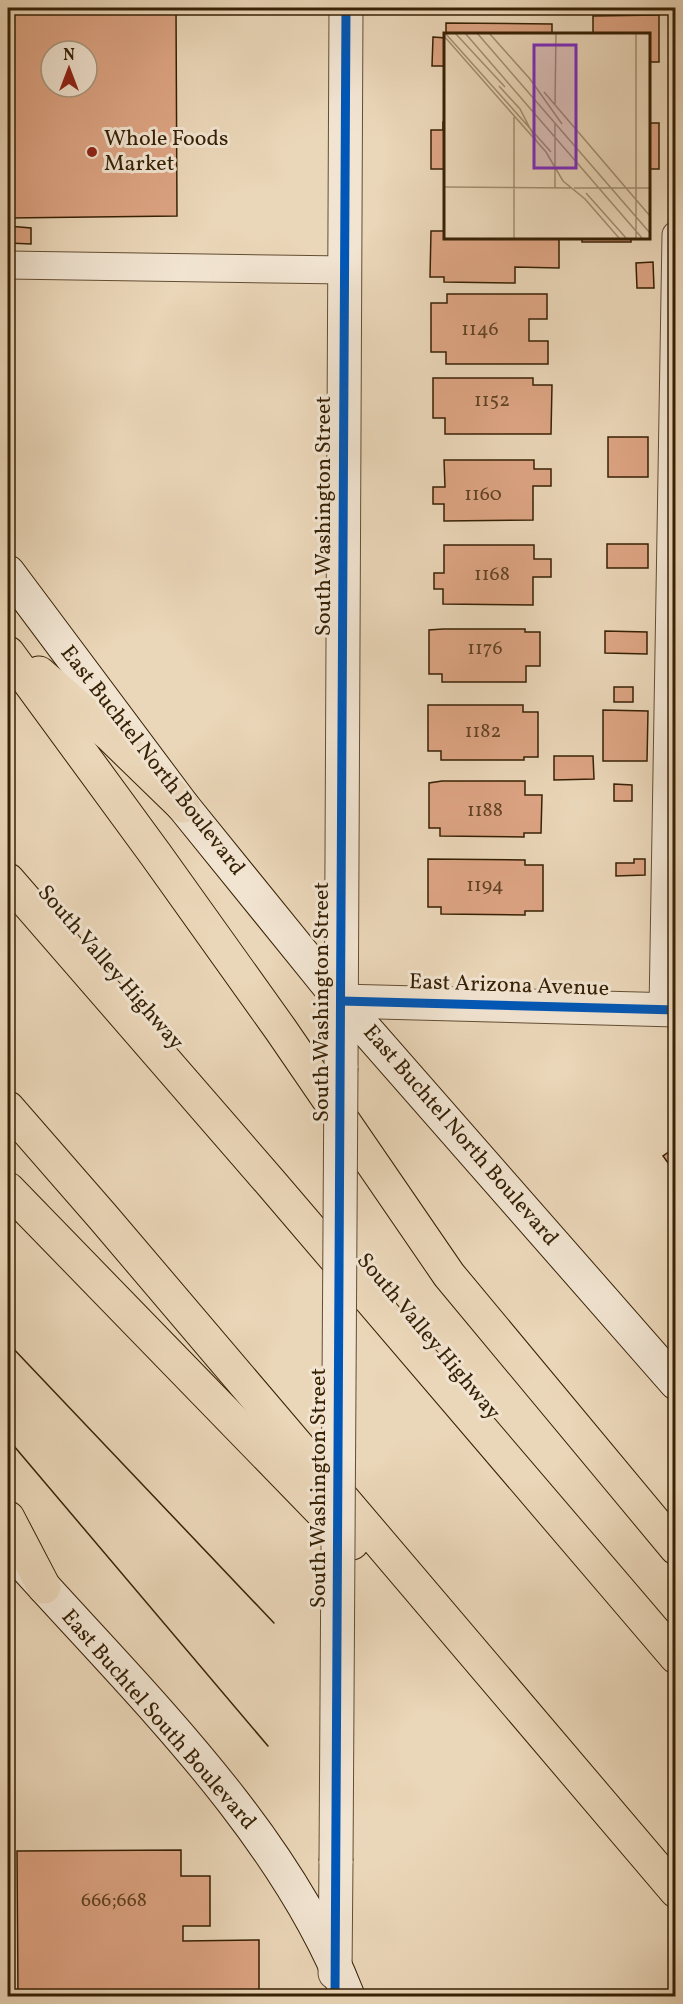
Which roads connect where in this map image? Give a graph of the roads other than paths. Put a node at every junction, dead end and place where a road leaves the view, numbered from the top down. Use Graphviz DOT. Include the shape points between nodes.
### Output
graph roads {
  1 [pos="346,8"];
  2 [pos="675,235"];
  3 [pos="8,265"];
  4 [pos="345,270"];
  5 [pos="8,572"];
  6 [pos="8,647"];
  7 [pos="8,653"];
  8 [pos="183,806"];
  9 [pos="8,880"];
  10 [pos="341,1001"];
  11 [pos="669,1010"];
  12 [pos="8,1108"];
  13 [pos="8,1189"];
  14 [pos="675,1383"];
  15 [pos="8,1518"];
  16 [pos="8,1546"];
  17 [pos="675,1548"];
  18 [pos="44,1587"];
  19 [pos="675,1657"];
  20 [pos="552,1748"];
  21 [pos="675,1891"];
  22 [pos="335,1962"];
  23 [pos="334,1996"];
  24 [pos="348,1996"];
  1 -- 4 [label="street, South Washington Street"];
  2 -- 11 [label="lane"];
  3 -- 4 [label="lane"];
  4 -- 10 [label="street, South Washington Street"];
  5 -- 8 [label="street, East Buchtel North Boulevard"];
  6 -- 8 [label="highway" via="110,735"];
  7 -- 17 [label="highway" via="282,1030 449,1275"];
  8 -- 10 [label="street, East Buchtel North Boulevard"];
  9 -- 19 [label="highway, South Valley Highway"];
  10 -- 11 [label="street, East Arizona Avenue"];
  10 -- 14 [label="street, East Buchtel North Boulevard"];
  10 -- 22 [label="street, South Washington Street, bridge"];
  12 -- 20 [label="highway"];
  13 -- 20 [label="highway"];
  15 -- 18 [label="highway"];
  16 -- 18 [label="street, East Buchtel South Boulevard"];
  18 -- 22 [label="street, East Buchtel South Boulevard" via="184,1742 244,1818 281,1867"];
  20 -- 21 [label="highway"];
  22 -- 23 [label="street, South Washington Street"];
  22 -- 24 [label="street, East Buchtel South Boulevard"];
}
